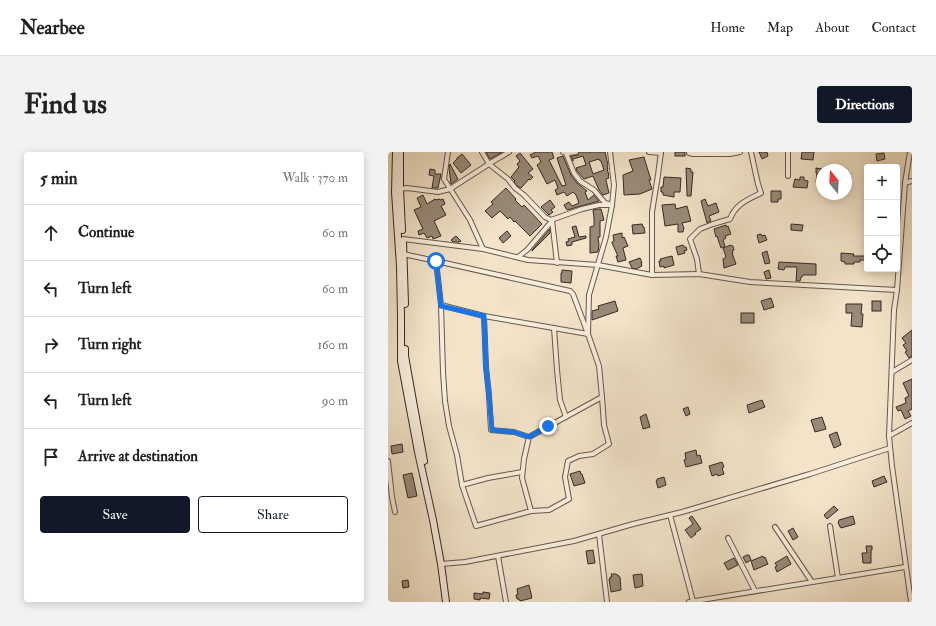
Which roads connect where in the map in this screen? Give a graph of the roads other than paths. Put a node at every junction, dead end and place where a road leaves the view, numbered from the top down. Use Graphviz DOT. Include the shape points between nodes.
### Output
graph roads {
  1 [pos="396,152"];
  2 [pos="400,152"];
  3 [pos="448,152"];
  4 [pos="482,152"];
  5 [pos="509,152"];
  6 [pos="576,152"];
  7 [pos="610,152"];
  8 [pos="649,152"];
  9 [pos="689,152"];
  10 [pos="740,152"];
  11 [pos="751,152"];
  12 [pos="788,152"];
  13 [pos="910,152"];
  14 [pos="565,153"];
  15 [pos="661,153"];
  16 [pos="489,164"];
  17 [pos="788,176"];
  18 [pos="912,181"];
  19 [pos="905,183"];
  20 [pos="400,189"];
  21 [pos="450,189"];
  22 [pos="612,205"];
  23 [pos="552,220"];
  24 [pos="402,239"];
  25 [pos="483,249"];
  26 [pos="404,254"];
  27 [pos="518,257"];
  28 [pos="436,261"];
  29 [pos="557,262"];
  30 [pos="598,265"];
  31 [pos="699,274"];
  32 [pos="652,275"];
  33 [pos="897,290"];
  34 [pos="441,306"];
  35 [pos="484,316"];
  36 [pos="554,328"];
  37 [pos="588,334"];
  38 [pos="912,360"];
  39 [pos="892,372"];
  40 [pos="602,397"];
  41 [pos="566,417"];
  42 [pos="912,423"];
  43 [pos="889,436"];
  44 [pos="529,437"];
  45 [pos="890,448"];
  46 [pos="388,461"];
  47 [pos="522,472"];
  48 [pos="462,485"];
  49 [pos="390,497"];
  50 [pos="530,511"];
  51 [pos="395,512"];
  52 [pos="670,515"];
  53 [pos="830,526"];
  54 [pos="775,527"];
  55 [pos="599,534"];
  56 [pos="728,538"];
  57 [pos="498,556"];
  58 [pos="442,564"];
  59 [pos="905,567"];
  60 [pos="838,578"];
  61 [pos="812,582"];
  62 [pos="755,591"];
  63 [pos="446,602"];
  64 [pos="449,602"];
  65 [pos="506,602"];
  66 [pos="607,602"];
  67 [pos="691,602"];
  68 [pos="911,602"];
  1 -- 58 [label="main road" via="401,361"];
  2 -- 20 [label="main road"];
  3 -- 21 [label="street" via="444,179"];
  4 -- 16 [label="street"];
  5 -- 16 [label="street"];
  6 -- 14 [label="street"];
  7 -- 22 [label="street" via="614,185"];
  8 -- 15 [label="street"];
  9 -- 10 [label="street"];
  11 -- 31 [label="street" via="761,193 744,201 733,211 730,219 700,229 690,239"];
  12 -- 17 [label="street"];
  13 -- 19 [label="street"];
  14 -- 22 [label="street" via="580,181 594,190 605,203"];
  15 -- 32 [label="street" via="652,212"];
  16 -- 21 [label="street"];
  16 -- 23 [label="street" via="508,179 545,217"];
  18 -- 19 [label="street"];
  19 -- 33 [label="street"];
  20 -- 21 [label="street" via="438,192"];
  20 -- 24 [label="main road"];
  21 -- 25 [label="street" via="470,220"];
  22 -- 23 [label="street" via="599,205"];
  22 -- 30 [label="street"];
  23 -- 27 [label="street"];
  23 -- 29 [label="street"];
  24 -- 25 [label="street"];
  24 -- 26 [label="main road"];
  25 -- 27 [label="street"];
  26 -- 28 [label="street"];
  26 -- 58 [label="main road" via="405,356"];
  27 -- 29 [label="street"];
  28 -- 34 [label="street"];
  28 -- 37 [label="street" via="570,291"];
  29 -- 30 [label="street"];
  30 -- 32 [label="street"];
  30 -- 37 [label="street" via="589,295"];
  31 -- 32 [label="street"];
  31 -- 33 [label="street" via="750,282"];
  33 -- 39 [label="street"];
  34 -- 35 [label="street"];
  34 -- 48 [label="street" via="445,401"];
  35 -- 36 [label="street"];
  35 -- 44 [label="street" via="492,430 514,432"];
  36 -- 37 [label="street"];
  36 -- 41 [label="street" via="560,400"];
  37 -- 40 [label="street" via="598,366"];
  38 -- 39 [label="street"];
  39 -- 43 [label="street"];
  40 -- 41 [label="street"];
  40 -- 50 [label="street" via="604,425 609,444 593,454 568,461 565,477 569,499 550,510"];
  41 -- 44 [label="street"];
  42 -- 43 [label="street"];
  43 -- 45 [label="street"];
  44 -- 47 [label="street"];
  45 -- 52 [label="street"];
  45 -- 59 [label="street"];
  46 -- 49 [label="street"];
  47 -- 48 [label="street"];
  47 -- 50 [label="street"];
  48 -- 50 [label="street" via="476,526"];
  49 -- 51 [label="street"];
  52 -- 55 [label="street"];
  52 -- 67 [label="street"];
  53 -- 60 [label="street"];
  54 -- 61 [label="street"];
  55 -- 57 [label="street"];
  55 -- 66 [label="street"];
  56 -- 62 [label="street"];
  57 -- 58 [label="street"];
  57 -- 65 [label="street"];
  58 -- 63 [label="main road"];
  58 -- 64 [label="main road"];
  59 -- 60 [label="street"];
  59 -- 68 [label="street"];
  60 -- 61 [label="street"];
  61 -- 62 [label="street"];
  62 -- 67 [label="street"];
}
